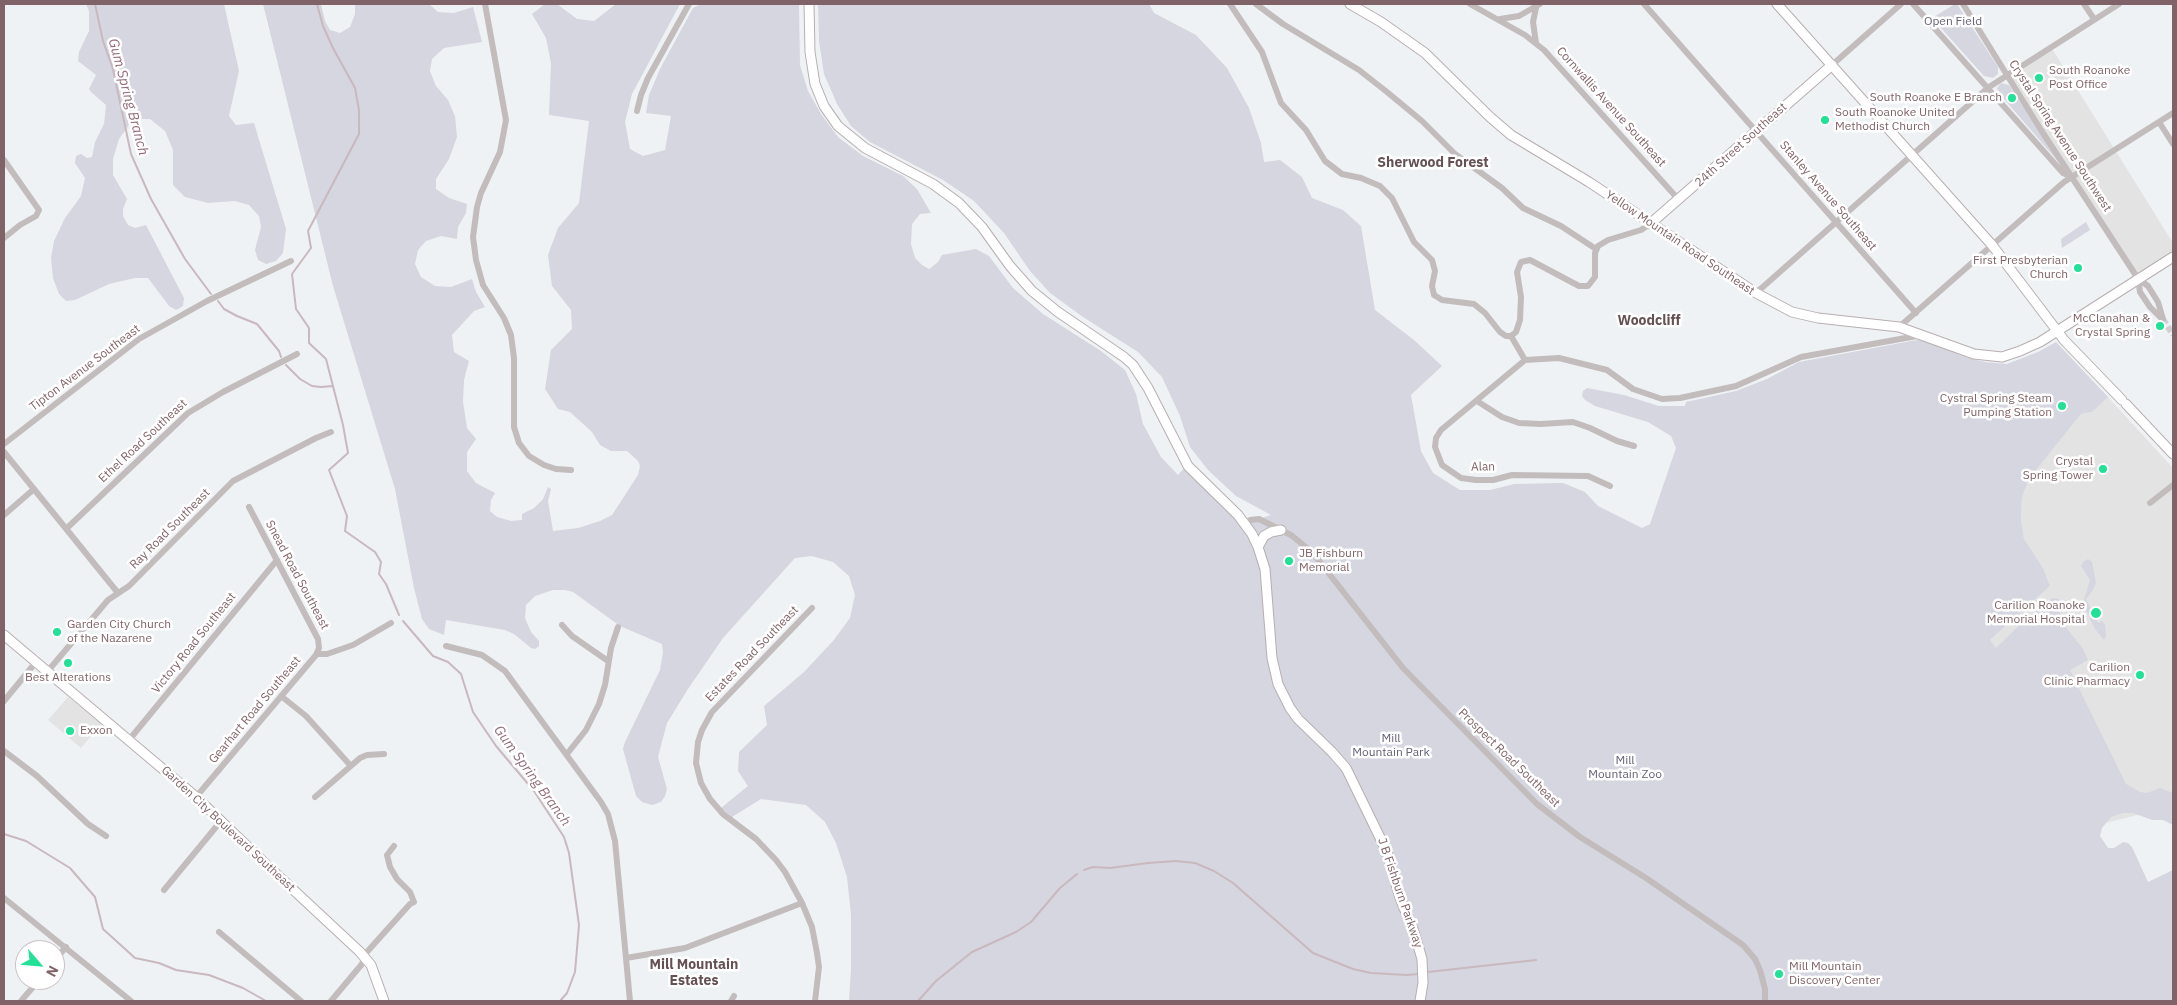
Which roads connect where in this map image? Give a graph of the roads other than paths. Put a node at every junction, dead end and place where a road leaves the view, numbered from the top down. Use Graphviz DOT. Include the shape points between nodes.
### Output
graph roads {
  1 [pos="485,4"];
  2 [pos="689,4"];
  3 [pos="808,4"];
  4 [pos="1230,4"];
  5 [pos="1256,4"];
  6 [pos="1350,4"];
  7 [pos="1470,4"];
  8 [pos="1644,4"];
  9 [pos="1778,4"];
  10 [pos="1901,4"];
  11 [pos="1913,4"];
  12 [pos="1963,4"];
  13 [pos="2084,4"];
  14 [pos="2118,4"];
  15 [pos="1538,6"];
  16 [pos="2094,19"];
  17 [pos="1500,20"];
  18 [pos="1536,43"];
  19 [pos="1832,65"];
  20 [pos="2006,74"];
  21 [pos="1989,87"];
  22 [pos="637,111"];
  23 [pos="2173,113"];
  24 [pos="2159,122"];
  25 [pos="1757,131"];
  26 [pos="2173,144"];
  27 [pos="1912,155"];
  28 [pos="4,163"];
  29 [pos="2072,177"];
  30 [pos="1679,200"];
  31 [pos="1836,222"];
  32 [pos="1650,224"];
  33 [pos="4,238"];
  34 [pos="1992,245"];
  35 [pos="1596,249"];
  36 [pos="2173,257"];
  37 [pos="291,261"];
  38 [pos="2138,279"];
  39 [pos="1756,293"];
  40 [pos="1916,313"];
  41 [pos="1899,327"];
  42 [pos="2057,330"];
  43 [pos="1923,335"];
  44 [pos="1511,336"];
  45 [pos="297,354"];
  46 [pos="1525,360"];
  47 [pos="1477,401"];
  48 [pos="331,432"];
  49 [pos="4,444"];
  50 [pos="1634,446"];
  51 [pos="4,452"];
  52 [pos="2173,454"];
  53 [pos="571,470"];
  54 [pos="2173,485"];
  55 [pos="1610,486"];
  56 [pos="34,489"];
  57 [pos="2150,504"];
  58 [pos="250,507"];
  59 [pos="4,515"];
  60 [pos="1245,523"];
  61 [pos="66,529"];
  62 [pos="1281,530"];
  63 [pos="1258,547"];
  64 [pos="277,560"];
  65 [pos="118,593"];
  66 [pos="812,608"];
  67 [pos="391,623"];
  68 [pos="562,625"];
  69 [pos="618,627"];
  70 [pos="4,636"];
  71 [pos="446,646"];
  72 [pos="317,654"];
  73 [pos="608,661"];
  74 [pos="36,662"];
  75 [pos="48,672"];
  76 [pos="281,696"];
  77 [pos="4,701"];
  78 [pos="129,740"];
  79 [pos="4,751"];
  80 [pos="384,754"];
  81 [pos="567,754"];
  82 [pos="350,765"];
  83 [pos="196,797"];
  84 [pos="315,797"];
  85 [pos="221,821"];
  86 [pos="106,836"];
  87 [pos="394,846"];
  88 [pos="164,890"];
  89 [pos="4,898"];
  90 [pos="802,903"];
  91 [pos="220,932"];
  92 [pos="66,947"];
  93 [pos="365,957"];
  94 [pos="626,958"];
  95 [pos="30,990"];
  96 [pos="126,1000"];
  97 [pos="21,1001"];
  98 [pos="301,1001"];
  99 [pos="331,1001"];
  100 [pos="384,1001"];
  101 [pos="630,1001"];
  102 [pos="815,1001"];
  103 [pos="1420,1001"];
  104 [pos="1765,1001"];
  1 -- 53 [label="street" via="506,120 500,152 477,208 476,260 483,285 511,335 516,436 536,461 556,469"];
  2 -- 22 [label="street" via="648,78"];
  3 -- 60 [label="street, J B Fishburn Parkway" via="815,84 824,106 838,126 865,148 933,184 959,203 1032,291 1124,356 1148,388 1188,466"];
  4 -- 44 [label="street" via="1262,52 1285,108 1306,130 1331,166 1342,174 1372,182 1387,192 1414,242 1432,260 1434,295 1442,300 1474,304 1500,332"];
  5 -- 35 [label="street" via="1387,92 1455,154 1502,188 1523,208 1561,226"];
  6 -- 32 [label="street, Yellow Mountain Road Southeast" via="1425,53 1500,127"];
  7 -- 17 [label="street, Cornwallis Avenue Southeast"];
  8 -- 25 [label="street, Stanley Avenue Southeast"];
  9 -- 19 [label="street"];
  10 -- 19 [label="street"];
  11 -- 21 [label="street"];
  12 -- 20 [label="street, Crystal Spring Avenue Southwest"];
  13 -- 16 [label="street"];
  14 -- 16 [label="street"];
  15 -- 17 [label="street" via="1519,16"];
  15 -- 18 [label="street" via="1533,22"];
  16 -- 20 [label="street"];
  17 -- 18 [label="street, Cornwallis Avenue Southeast"];
  18 -- 30 [label="street, Cornwallis Avenue Southeast"];
  19 -- 25 [label="street, 24th Street Southeast"];
  19 -- 27 [label="street"];
  20 -- 21 [label="street"];
  20 -- 29 [label="street, Crystal Spring Avenue Southwest"];
  21 -- 27 [label="street"];
  21 -- 29 [label="street" via="2063,173"];
  23 -- 24 [label="street"];
  24 -- 26 [label="street"];
  24 -- 29 [label="street"];
  25 -- 30 [label="street, 24th Street Southeast"];
  25 -- 31 [label="street, Stanley Avenue Southeast"];
  27 -- 31 [label="street"];
  27 -- 34 [label="street"];
  28 -- 33 [label="street" via="39,208 36,216"];
  29 -- 34 [label="street"];
  29 -- 38 [label="street, Crystal Spring Avenue Southwest"];
  30 -- 32 [label="street, 24th Street Southeast"];
  31 -- 39 [label="street"];
  31 -- 40 [label="street, Stanley Avenue Southeast"];
  32 -- 35 [label="street" via="1608,240"];
  32 -- 39 [label="street, Yellow Mountain Road Southeast"];
  34 -- 40 [label="street"];
  34 -- 42 [label="street"];
  35 -- 44 [label="street" via="1595,277 1592,284 1585,287 1530,260 1521,262 1517,272 1520,320"];
  36 -- 38 [label="street, Yellow Mountain Road Southeast"];
  37 -- 49 [label="street, Tipton Avenue Southeast" via="207,301 139,339"];
  38 -- 38 [label="street" via="2140,292 2163,319 2158,302 2148,286"];
  38 -- 42 [label="street, Yellow Mountain Road Southeast"];
  39 -- 41 [label="street, Yellow Mountain Road Southeast" via="1805,316"];
  40 -- 41 [label="street"];
  41 -- 43 [label="street, Yellow Mountain Road Southeast"];
  42 -- 43 [label="street, Yellow Mountain Road Southeast" via="2020,351 1994,357 1974,354"];
  42 -- 52 [label="street"];
  43 -- 46 [label="street" via="1801,357 1736,386 1680,398 1662,399 1633,389 1607,370 1559,358"];
  44 -- 46 [label="street"];
  45 -- 61 [label="street, Ethel Road Southeast" via="188,413"];
  46 -- 47 [label="street"];
  47 -- 50 [label="street" via="1502,417 1520,423 1573,422"];
  47 -- 55 [label="street, Alan" via="1441,430 1436,438 1435,447 1442,465 1461,478 1493,480 1512,475 1588,476"];
  48 -- 65 [label="street, Ray Road Southeast" via="233,481 129,586"];
  51 -- 56 [label="street"];
  54 -- 57 [label="street"];
  56 -- 59 [label="street"];
  56 -- 61 [label="street"];
  58 -- 64 [label="street, Snead Road Southeast"];
  60 -- 62 [label="street, Prospect Road Southeast" via="1259,519"];
  60 -- 63 [label="street, J B Fishburn Parkway"];
  61 -- 65 [label="street"];
  62 -- 63 [label="street" via="1264,536"];
  62 -- 104 [label="street, Prospect Road Southeast" via="1299,541 1321,562 1403,668 1537,804 1580,837 1743,945 1760,970"];
  63 -- 103 [label="street, J B Fishburn Parkway" via="1266,579 1272,658 1278,684 1298,719 1346,768 1388,852 1422,959"];
  64 -- 72 [label="street, Snead Road Southeast" via="318,638"];
  64 -- 78 [label="street, Victory Road Southeast"];
  65 -- 75 [label="street, Ray Road Southeast"];
  66 -- 90 [label="street, Estates Road Southeast" via="712,712 698,742 696,763 701,783 710,799 776,860"];
  67 -- 72 [label="street, Gearhart Road Southeast" via="353,645"];
  68 -- 73 [label="street"];
  69 -- 73 [label="street"];
  70 -- 74 [label="street, Garden City Boulevard Southeast"];
  71 -- 81 [label="street" via="482,655 498,664"];
  72 -- 76 [label="street, Gearhart Road Southeast"];
  73 -- 81 [label="street" via="605,685 593,717"];
  74 -- 75 [label="street, Garden City Boulevard Southeast"];
  74 -- 77 [label="street"];
  75 -- 78 [label="street, Garden City Boulevard Southeast"];
  76 -- 82 [label="street" via="306,716"];
  76 -- 83 [label="street, Gearhart Road Southeast"];
  78 -- 83 [label="street, Garden City Boulevard Southeast"];
  79 -- 86 [label="street"];
  80 -- 82 [label="street" via="367,755"];
  81 -- 94 [label="street" via="611,822"];
  82 -- 84 [label="street"];
  83 -- 85 [label="street, Garden City Boulevard Southeast"];
  85 -- 88 [label="street"];
  85 -- 93 [label="street, Garden City Boulevard Southeast"];
  87 -- 93 [label="street" via="387,855 390,867 414,902"];
  89 -- 92 [label="street"];
  90 -- 94 [label="street" via="685,948"];
  90 -- 102 [label="street, Estates Road Southeast" via="812,927 817,953"];
  91 -- 98 [label="street"];
  92 -- 96 [label="street"];
  93 -- 99 [label="street"];
  93 -- 100 [label="street, Garden City Boulevard Southeast" via="376,976"];
  94 -- 101 [label="street"];
  95 -- 97 [label="street"];
}
